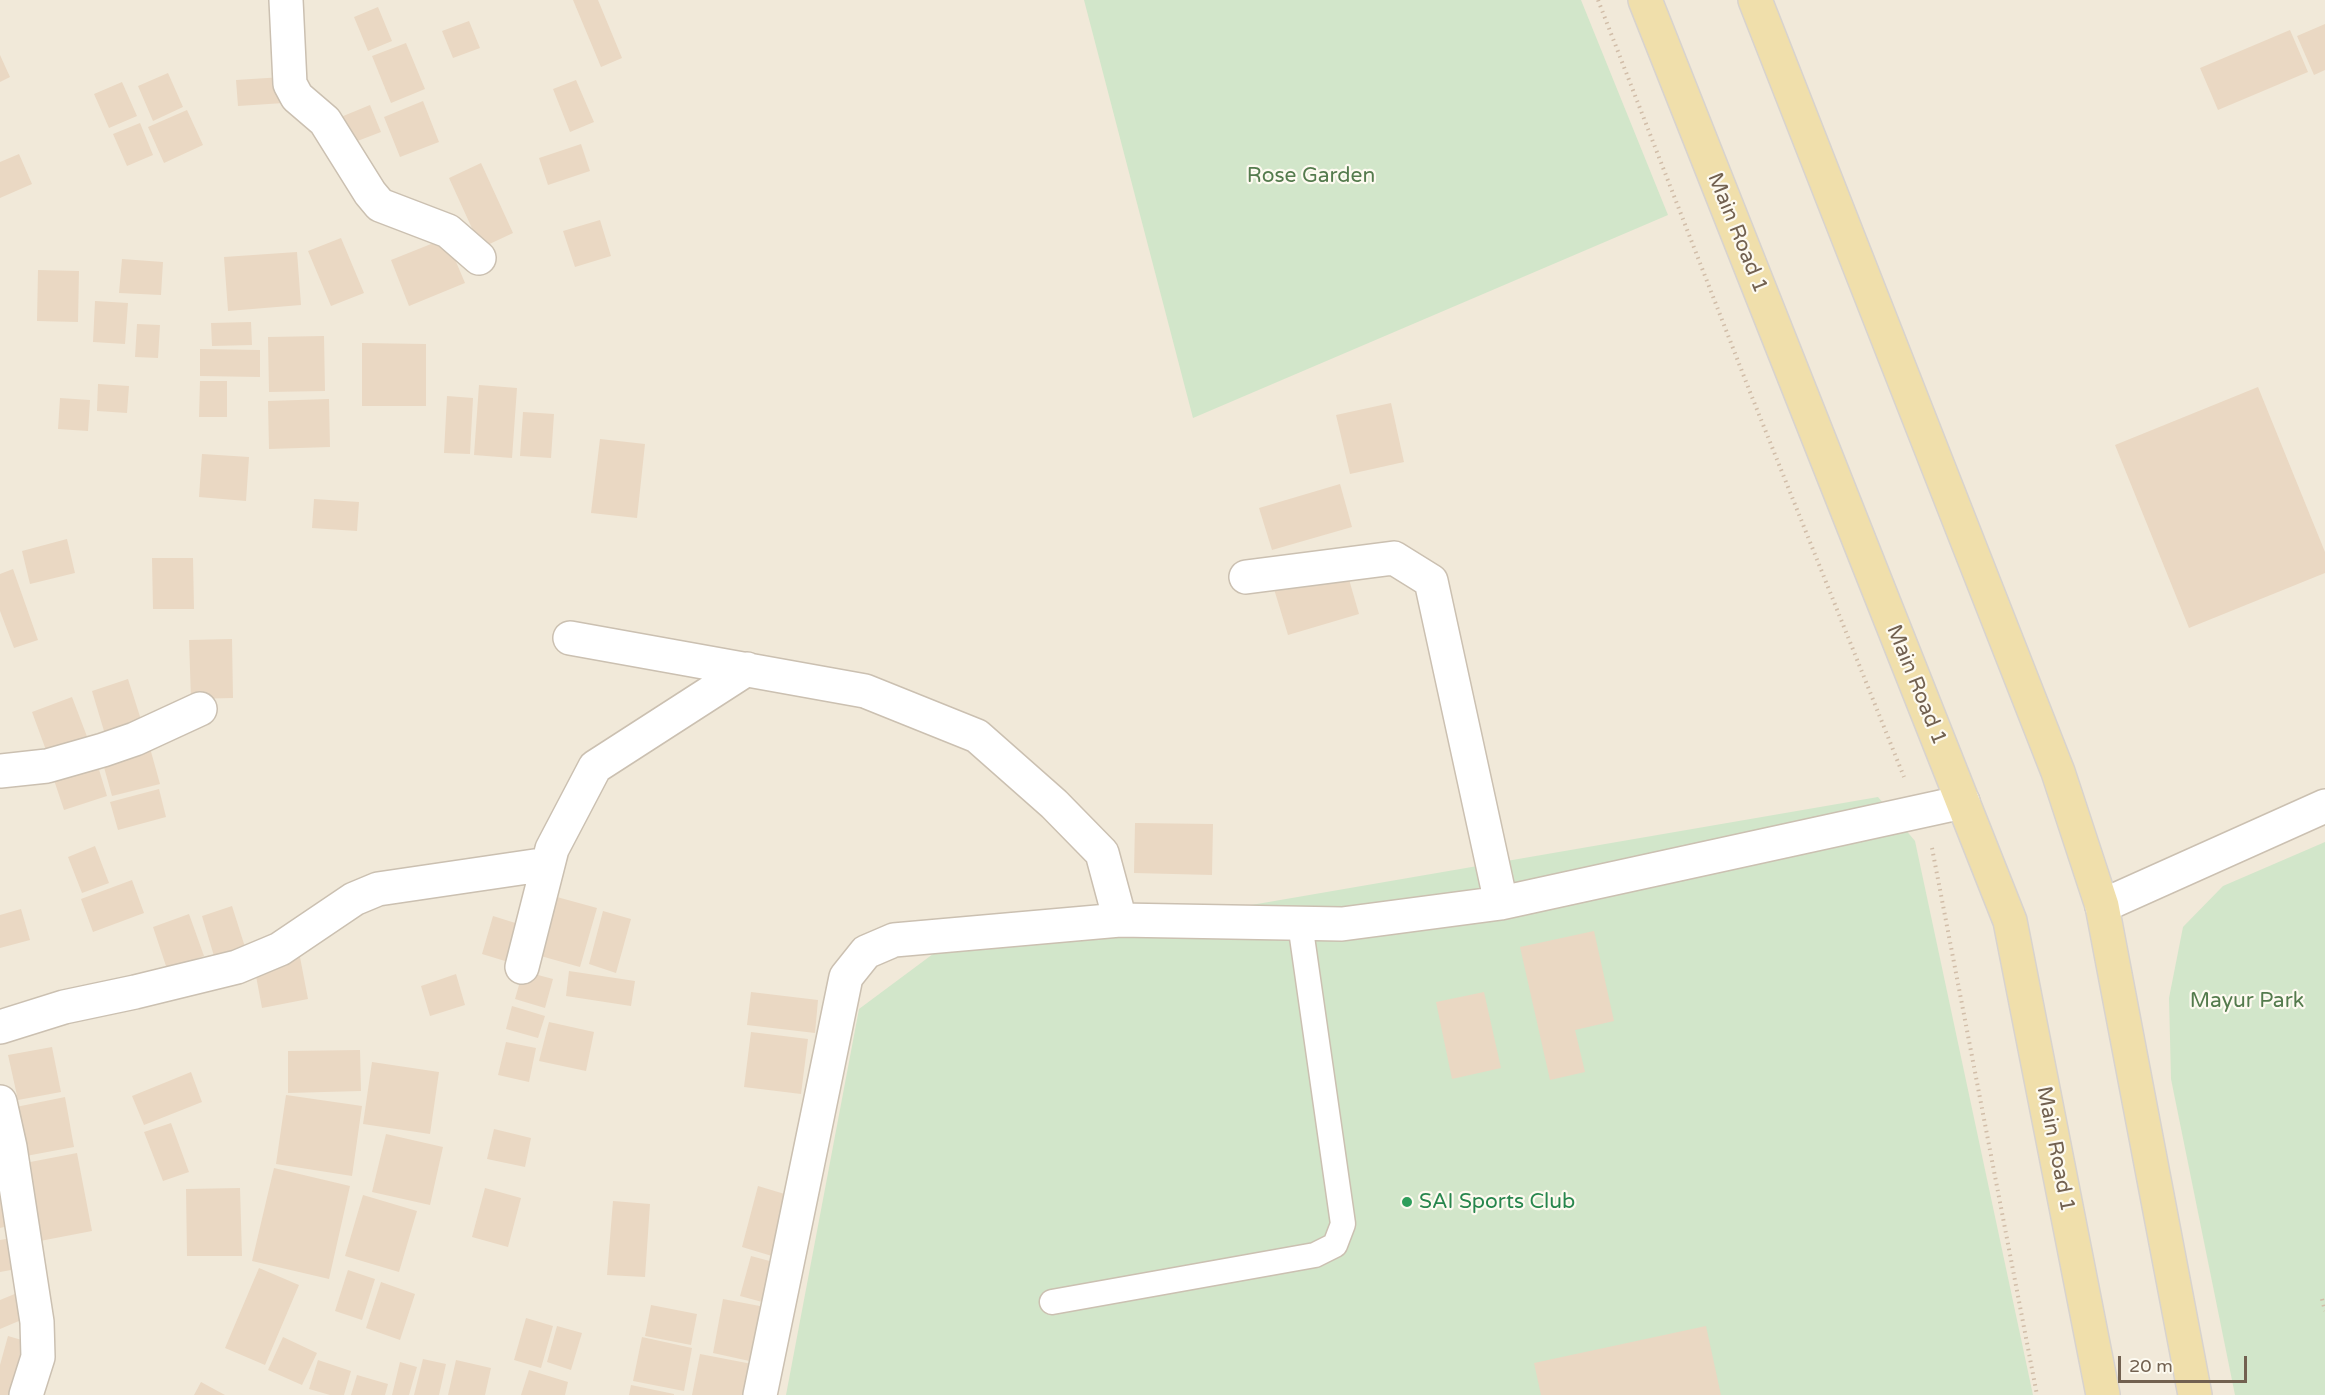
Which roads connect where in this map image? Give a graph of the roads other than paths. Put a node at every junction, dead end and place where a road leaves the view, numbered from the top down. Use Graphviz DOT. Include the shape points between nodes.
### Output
graph roads {
  1 [pos="286,0"];
  2 [pos="1645,0"];
  3 [pos="1755,0"];
  4 [pos="479,258"];
  5 [pos="1246,577"];
  6 [pos="570,638"];
  7 [pos="747,669"];
  8 [pos="200,709"];
  9 [pos="0,771"];
  10 [pos="1963,802"];
  11 [pos="2325,806"];
  12 [pos="548,864"];
  13 [pos="1501,903"];
  14 [pos="2102,906"];
  15 [pos="1120,920"];
  16 [pos="1300,923"];
  17 [pos="522,967"];
  18 [pos="0,1027"];
  19 [pos="0,1102"];
  20 [pos="1052,1302"];
  21 [pos="26,1395"];
  22 [pos="760,1395"];
  23 [pos="2103,1395"];
  24 [pos="2195,1395"];
  1 -- 4 [label="street" via="290,84 297,97 325,122 380,205 448,231"];
  2 -- 10 [label="main road, Main Road 1"];
  3 -- 14 [label="main road" via="2058,772"];
  5 -- 13 [label="street" via="1394,558 1431,581"];
  6 -- 7 [label="street"];
  7 -- 12 [label="street" via="595,767"];
  7 -- 15 [label="street" via="866,691 977,736 1102,853"];
  8 -- 9 [label="street" via="103,750 47,765"];
  10 -- 13 [label="street"];
  10 -- 23 [label="main road, Main Road 1" via="2010,921"];
  11 -- 14 [label="street"];
  12 -- 17 [label="street"];
  12 -- 18 [label="street" via="378,889 354,899 280,949 237,967 64,1007"];
  13 -- 16 [label="street" via="1342,924"];
  14 -- 24 [label="main road"];
  15 -- 16 [label="street"];
  15 -- 22 [label="street" via="894,940 866,952 846,977"];
  16 -- 20 [label="lane" via="1343,1224 1335,1245 1315,1255"];
  19 -- 21 [label="street" via="37,1322 38,1357"];
}
